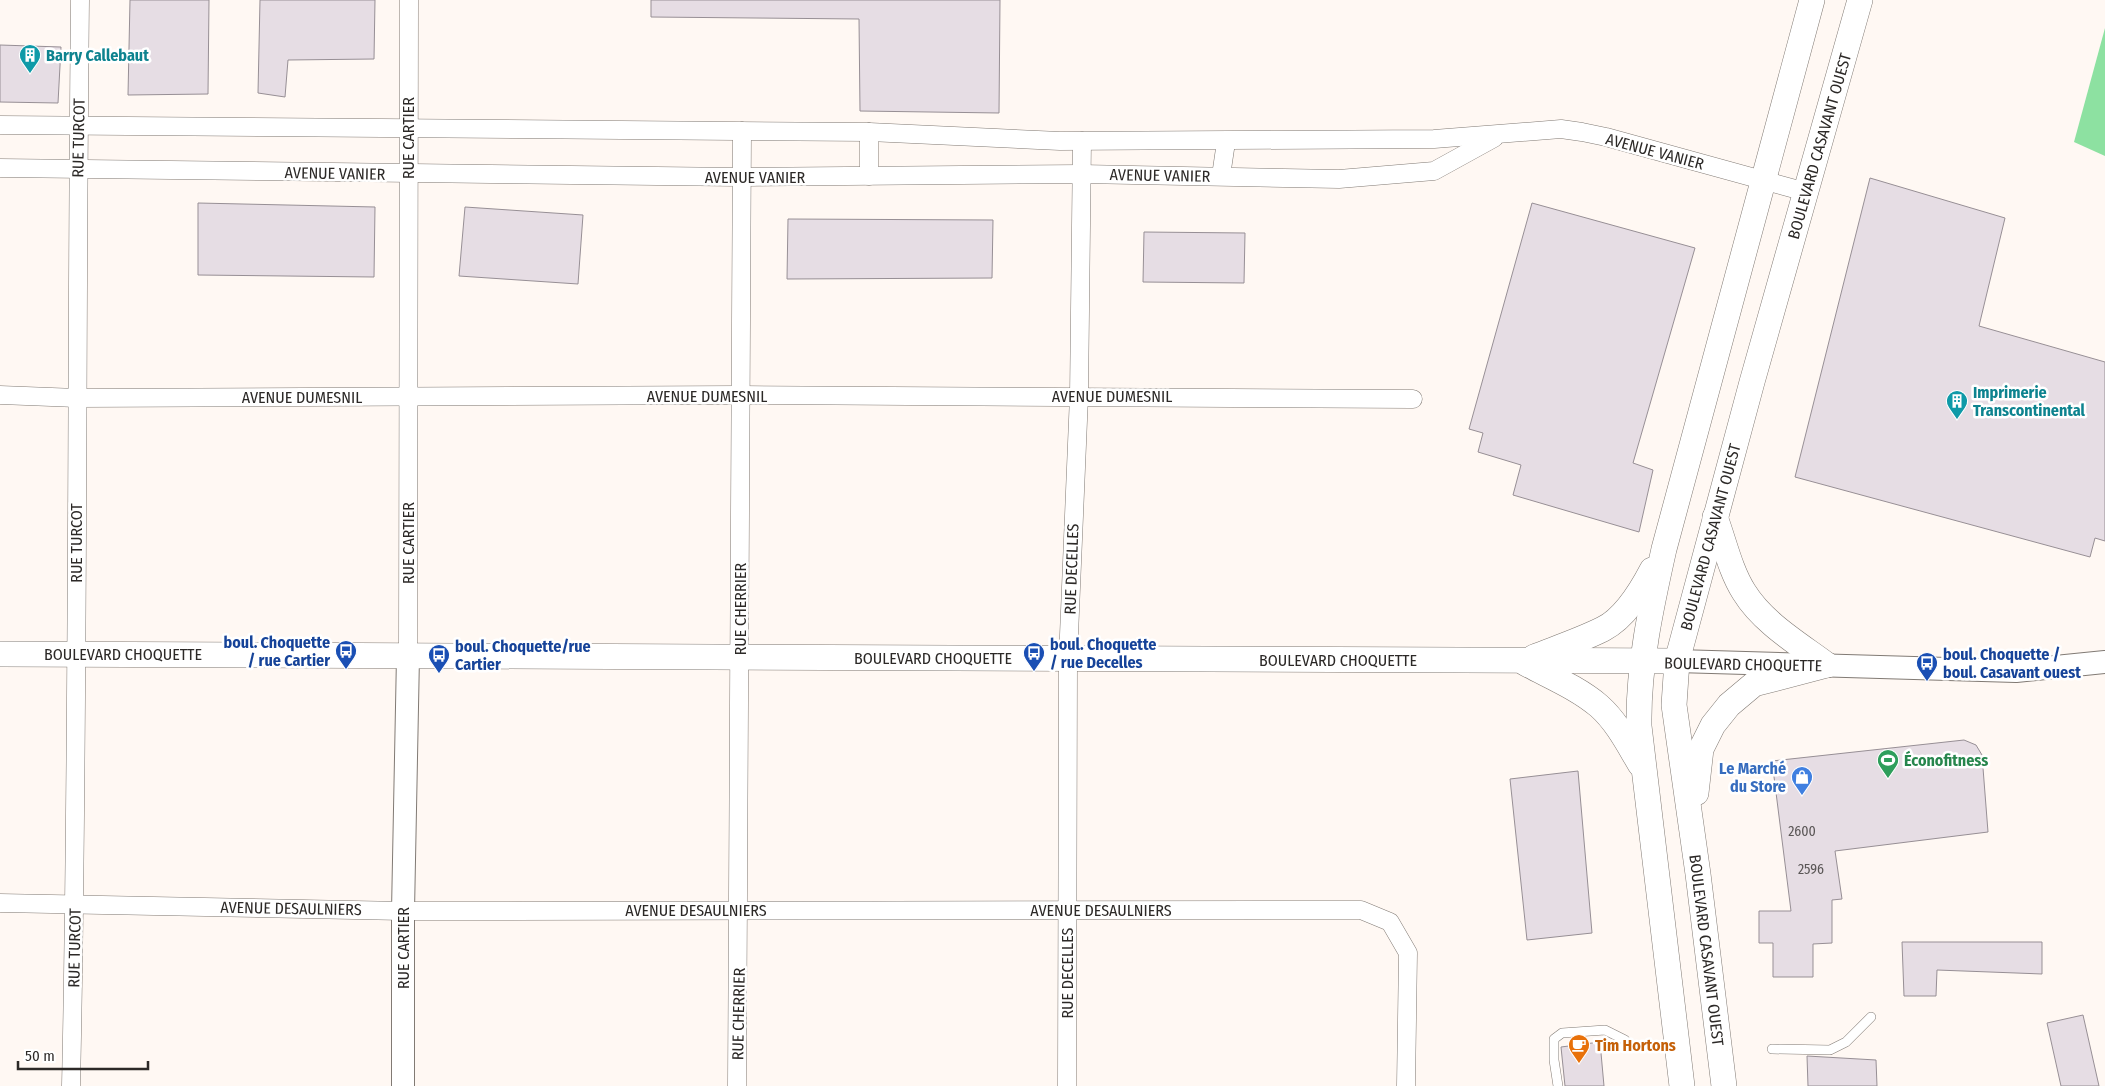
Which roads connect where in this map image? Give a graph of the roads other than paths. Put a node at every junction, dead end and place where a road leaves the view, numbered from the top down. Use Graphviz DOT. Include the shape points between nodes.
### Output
graph roads {
  1 [pos="80,0"];
  2 [pos="409,0"];
  3 [pos="1812,0"];
  4 [pos="1860,0"];
  5 [pos="0,125"];
  6 [pos="79,127"];
  7 [pos="408,128"];
  8 [pos="742,131"];
  9 [pos="869,132"];
  10 [pos="1501,134"];
  11 [pos="1082,141"];
  12 [pos="1226,142"];
  13 [pos="0,168"];
  14 [pos="77,169"];
  15 [pos="408,174"];
  16 [pos="1082,174"];
  17 [pos="869,176"];
  18 [pos="1221,176"];
  19 [pos="741,177"];
  20 [pos="1762,181"];
  21 [pos="1806,192"];
  22 [pos="0,395"];
  23 [pos="741,395"];
  24 [pos="408,396"];
  25 [pos="1079,396"];
  26 [pos="77,398"];
  27 [pos="1413,399"];
  28 [pos="1715,517"];
  29 [pos="1664,548"];
  30 [pos="0,654"];
  31 [pos="76,654"];
  32 [pos="408,656"];
  33 [pos="740,657"];
  34 [pos="1068,659"];
  35 [pos="1677,661"];
  36 [pos="1522,662"];
  37 [pos="1644,662"];
  38 [pos="2105,662"];
  39 [pos="1827,665"];
  40 [pos="1642,767"];
  41 [pos="1693,838"];
  42 [pos="0,903"];
  43 [pos="75,904"];
  44 [pos="738,910"];
  45 [pos="1067,910"];
  46 [pos="403,911"];
  47 [pos="1871,1017"];
  48 [pos="1625,1040"];
  49 [pos="1772,1049"];
  50 [pos="71,1086"];
  51 [pos="403,1086"];
  52 [pos="737,1086"];
  53 [pos="1067,1086"];
  54 [pos="1406,1086"];
  55 [pos="1558,1086"];
  56 [pos="1682,1086"];
  57 [pos="1724,1086"];
  1 -- 6 [label="street, RUE TURCOT"];
  2 -- 7 [label="street, RUE CARTIER"];
  3 -- 20 [label="main road"];
  4 -- 21 [label="main road, BOULEVARD CASAVANT OUEST"];
  5 -- 6 [label="street, AVENUE VANIER"];
  6 -- 7 [label="street, AVENUE VANIER"];
  6 -- 14 [label="street, RUE TURCOT"];
  7 -- 8 [label="street, AVENUE VANIER"];
  7 -- 15 [label="street, RUE CARTIER"];
  8 -- 9 [label="street, AVENUE VANIER"];
  8 -- 19 [label="street, RUE CHERRIER"];
  9 -- 11 [label="street, AVENUE VANIER"];
  9 -- 17 [label="street"];
  10 -- 12 [label="street, AVENUE VANIER" via="1434,139"];
  10 -- 18 [label="street, AVENUE VANIER" via="1434,171 1338,179"];
  10 -- 20 [label="street, AVENUE VANIER" via="1561,129 1582,132"];
  11 -- 12 [label="street, AVENUE VANIER"];
  11 -- 16 [label="street, RUE DECELLES"];
  12 -- 18 [label="street"];
  13 -- 14 [label="street, AVENUE VANIER"];
  14 -- 15 [label="street, AVENUE VANIER"];
  14 -- 26 [label="street, RUE TURCOT"];
  15 -- 19 [label="street, AVENUE VANIER"];
  15 -- 24 [label="street, RUE CARTIER"];
  16 -- 17 [label="street, AVENUE VANIER"];
  16 -- 18 [label="street, AVENUE VANIER"];
  16 -- 25 [label="street, RUE DECELLES"];
  17 -- 19 [label="street, AVENUE VANIER"];
  19 -- 23 [label="street, RUE CHERRIER"];
  20 -- 21 [label="street, AVENUE VANIER"];
  20 -- 29 [label="main road"];
  21 -- 28 [label="main road, BOULEVARD CASAVANT OUEST"];
  22 -- 26 [label="street, AVENUE DUMESNIL"];
  23 -- 24 [label="street, AVENUE DUMESNIL"];
  23 -- 25 [label="street, AVENUE DUMESNIL"];
  23 -- 33 [label="street, RUE CHERRIER"];
  24 -- 26 [label="street, AVENUE DUMESNIL"];
  24 -- 32 [label="street, RUE CARTIER"];
  25 -- 27 [label="street, AVENUE DUMESNIL"];
  25 -- 34 [label="street, RUE DECELLES"];
  26 -- 31 [label="street, RUE TURCOT"];
  28 -- 35 [label="main road, BOULEVARD CASAVANT OUEST"];
  28 -- 39 [label="main road" via="1744,593 1763,616"];
  29 -- 36 [label="main road" via="1641,592 1604,629"];
  29 -- 37 [label="main road" via="1649,619"];
  30 -- 31 [label="main road, BOULEVARD CHOQUETTE"];
  31 -- 32 [label="main road, BOULEVARD CHOQUETTE"];
  31 -- 43 [label="street, RUE TURCOT"];
  32 -- 33 [label="main road, BOULEVARD CHOQUETTE"];
  32 -- 46 [label="street, RUE CARTIER"];
  33 -- 34 [label="main road, BOULEVARD CHOQUETTE"];
  33 -- 44 [label="street, RUE CHERRIER"];
  34 -- 36 [label="main road, BOULEVARD CHOQUETTE"];
  34 -- 45 [label="street, RUE DECELLES"];
  35 -- 37 [label="main road, BOULEVARD CHOQUETTE"];
  35 -- 39 [label="street, BOULEVARD CHOQUETTE"];
  35 -- 41 [label="main road, BOULEVARD CASAVANT OUEST" via="1674,705"];
  36 -- 37 [label="main road, BOULEVARD CHOQUETTE"];
  36 -- 40 [label="main road" via="1600,706"];
  37 -- 40 [label="main road" via="1639,705"];
  38 -- 39 [label="street, BOULEVARD CHOQUETTE" via="2016,671"];
  39 -- 41 [label="main road" via="1754,684 1717,720 1701,748"];
  40 -- 56 [label="main road"];
  41 -- 57 [label="main road, BOULEVARD CASAVANT OUEST"];
  42 -- 43 [label="street, AVENUE DESAULNIERS"];
  43 -- 46 [label="street, AVENUE DESAULNIERS"];
  43 -- 50 [label="street, RUE TURCOT"];
  44 -- 45 [label="street, AVENUE DESAULNIERS"];
  44 -- 46 [label="street, AVENUE DESAULNIERS"];
  44 -- 52 [label="street, RUE CHERRIER"];
  45 -- 53 [label="street, RUE DECELLES"];
  45 -- 54 [label="street, AVENUE DESAULNIERS" via="1361,910 1390,922 1408,953"];
  46 -- 51 [label="street, RUE CARTIER"];
  47 -- 49 [label="lane" via="1846,1042 1830,1050"];
  48 -- 55 [label="lane" via="1605,1030 1562,1033 1554,1039"];
}
